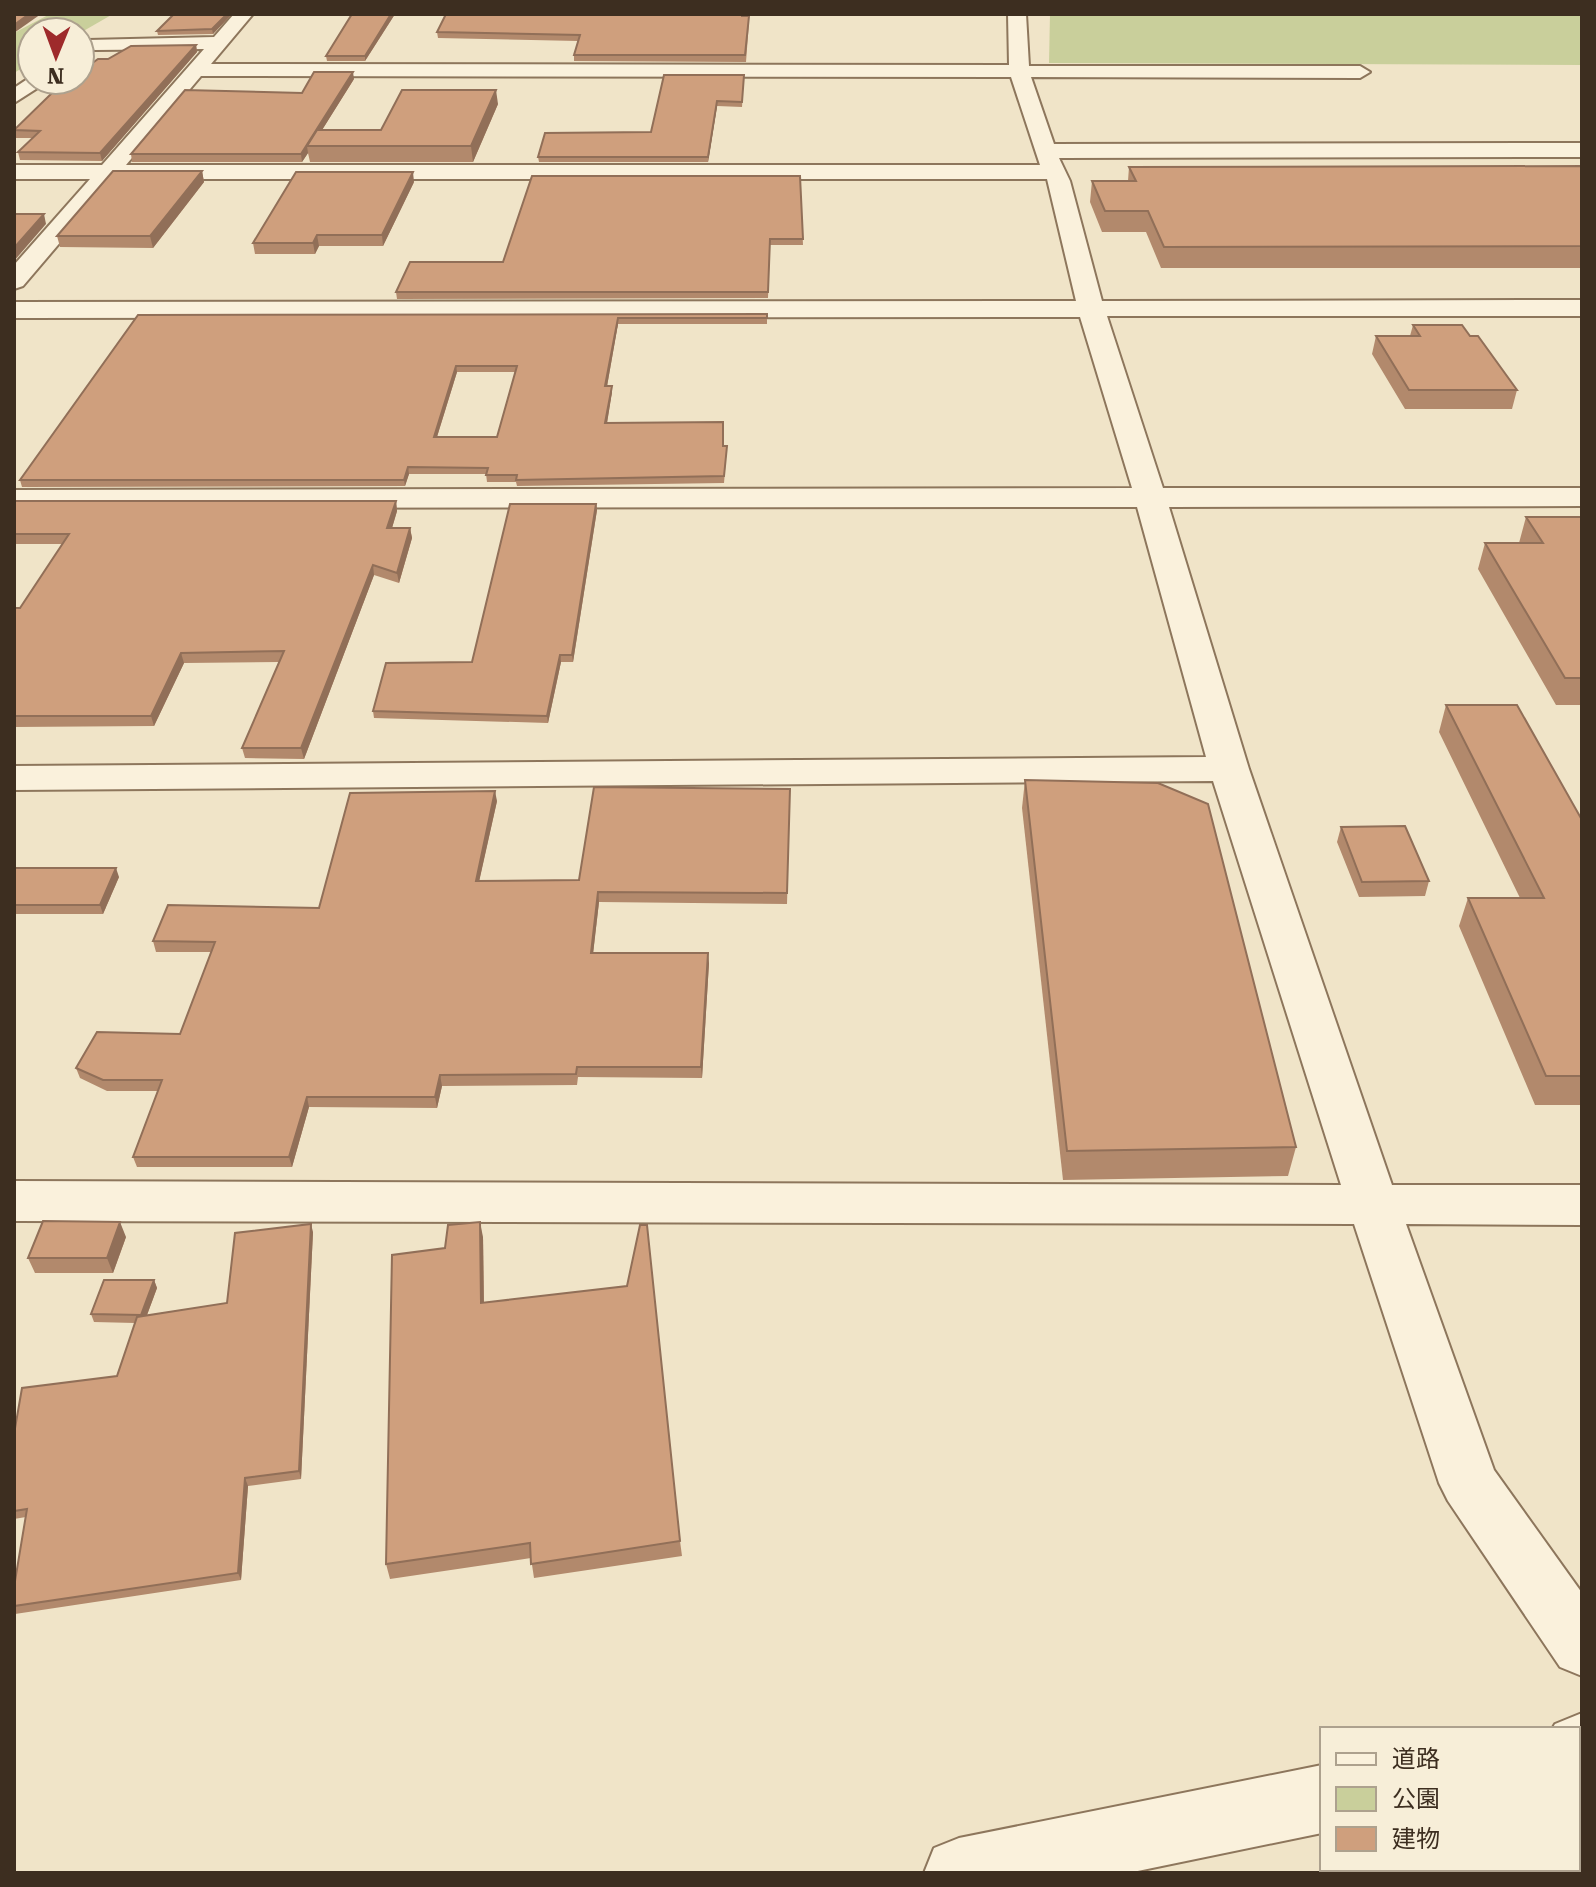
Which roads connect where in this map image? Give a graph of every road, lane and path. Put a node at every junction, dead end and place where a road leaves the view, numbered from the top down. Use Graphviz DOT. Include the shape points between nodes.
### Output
graph roads {
  1 [pos="244,14"];
  2 [pos="1017,14"];
  3 [pos="132,21"];
  4 [pos="218,43"];
  5 [pos="96,44"];
  6 [pos="96,49"];
  7 [pos="195,70"];
  8 [pos="1019,72"];
  9 [pos="1360,72"];
  10 [pos="1582,150"];
  11 [pos="1058,171"];
  12 [pos="14,172"];
  13 [pos="107,172"];
  14 [pos="14,281"];
  15 [pos="1091,308"];
  16 [pos="1582,308"];
  17 [pos="14,310"];
  18 [pos="1582,497"];
  19 [pos="14,499"];
  20 [pos="1151,499"];
  21 [pos="1229,769"];
  22 [pos="14,778"];
  23 [pos="14,1201"];
  24 [pos="1373,1204"];
  25 [pos="1582,1205"];
  26 [pos="1582,1646"];
  27 [pos="1320,1799"];
  28 [pos="959,1873"];
  1 -- 4 [label="street"];
  2 -- 8 [label="street"];
  3 -- 5 [label="street"];
  4 -- 6 [label="street"];
  4 -- 7 [label="street"];
  7 -- 8 [label="street"];
  7 -- 13 [label="street"];
  8 -- 9 [label="street"];
  8 -- 11 [label="street"];
  10 -- 11 [label="street"];
  11 -- 13 [label="street"];
  11 -- 15 [label="street"];
  12 -- 13 [label="street"];
  13 -- 14 [label="street"];
  15 -- 16 [label="street"];
  15 -- 17 [label="street"];
  15 -- 20 [label="street"];
  18 -- 20 [label="street"];
  19 -- 20 [label="street"];
  20 -- 21 [label="street"];
  21 -- 22 [label="street"];
  21 -- 24 [label="street"];
  23 -- 24 [label="street"];
  24 -- 25 [label="street"];
  24 -- 26 [label="street" via="1469,1483"];
  27 -- 28 [label="street"];
}
